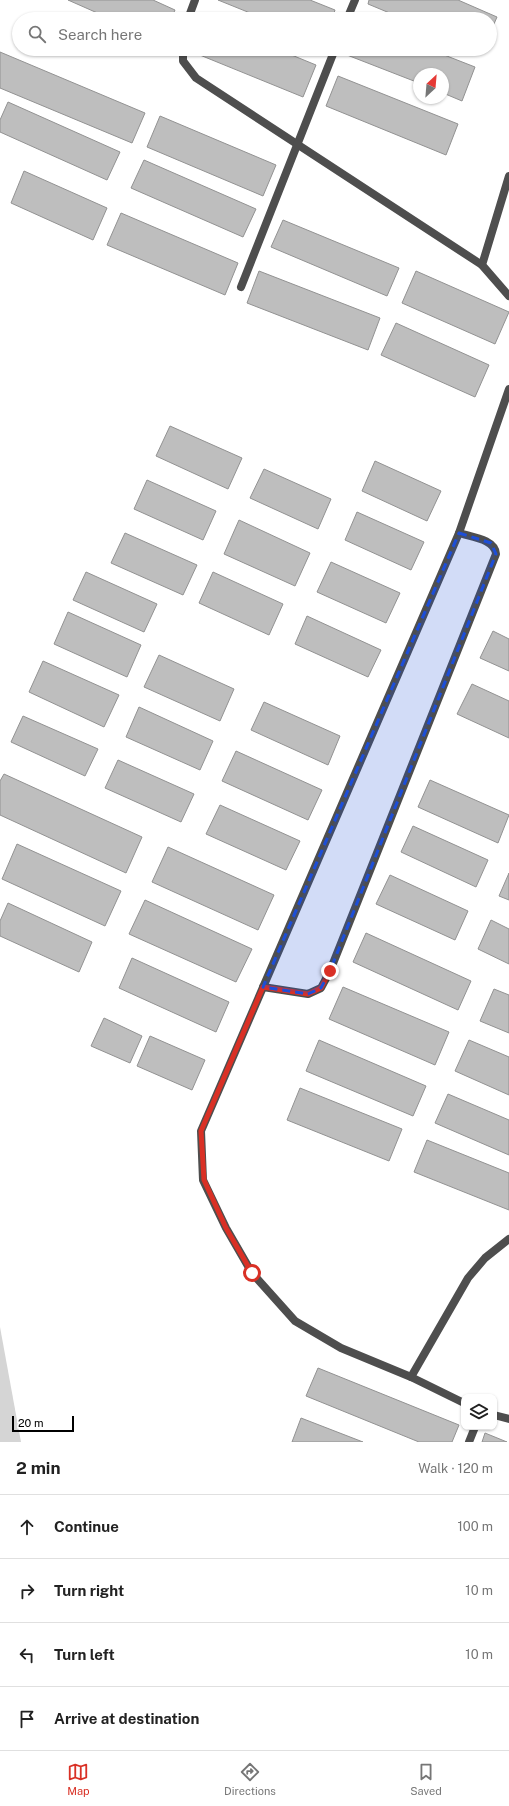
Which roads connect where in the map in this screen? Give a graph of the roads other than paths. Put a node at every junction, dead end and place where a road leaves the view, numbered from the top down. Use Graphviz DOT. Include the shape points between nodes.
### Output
graph roads {
  1 [pos="195,0"];
  2 [pos="355,0"];
  3 [pos="191,12"];
  4 [pos="350,12"];
  5 [pos="183,56"];
  6 [pos="332,56"];
  7 [pos="297,143"];
  8 [pos="509,176"];
  9 [pos="482,265"];
  10 [pos="241,287"];
  11 [pos="509,296"];
  12 [pos="509,389"];
  13 [pos="458,533"];
  14 [pos="263,987"];
  15 [pos="509,1239"];
  16 [pos="411,1377"];
  17 [pos="461,1402"];
  18 [pos="497,1416"];
  19 [pos="509,1419"];
  20 [pos="474,1430"];
  21 [pos="469,1442"];
  1 -- 3 [label="street"];
  2 -- 4 [label="street"];
  5 -- 7 [label="street" via="183,61 196,78"];
  6 -- 7 [label="street"];
  7 -- 9 [label="street"];
  7 -- 10 [label="street"];
  8 -- 9 [label="street"];
  9 -- 11 [label="street"];
  12 -- 13 [label="street"];
  13 -- 14 [label="street"];
  13 -- 14 [label="street" via="491,543 496,549 496,554 330,971 321,988 308,994"];
  14 -- 16 [label="street" via="201,1131 204,1180 226,1228 252,1273 295,1321 341,1348"];
  15 -- 16 [label="street" via="485,1258 468,1278"];
  16 -- 17 [label="street"];
  18 -- 19 [label="street"];
  20 -- 21 [label="street"];
}
